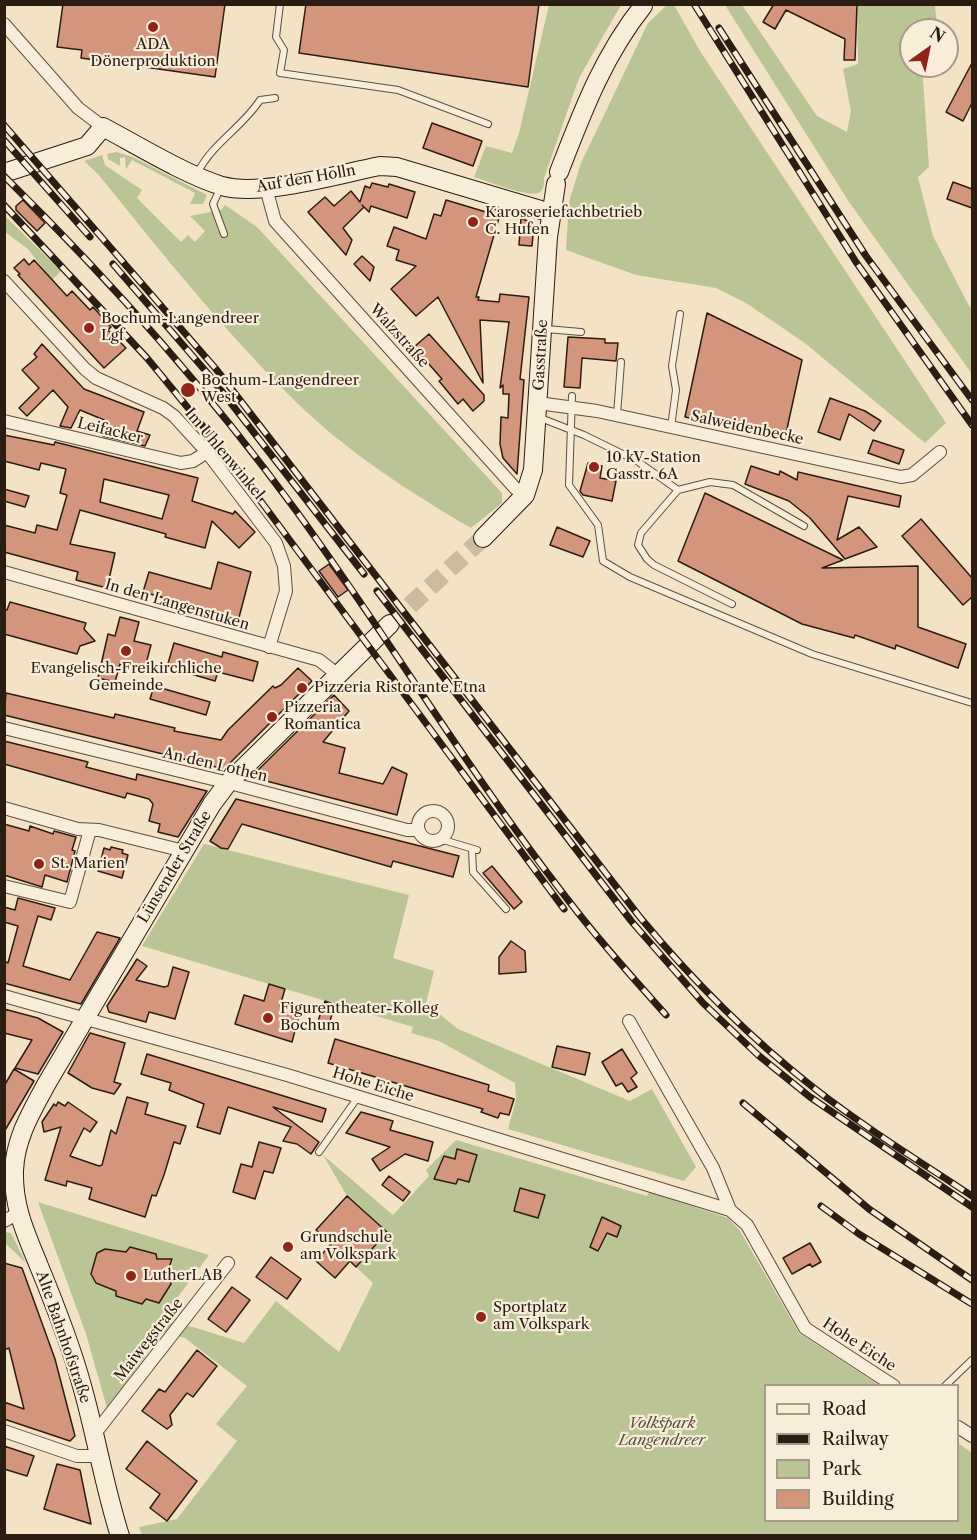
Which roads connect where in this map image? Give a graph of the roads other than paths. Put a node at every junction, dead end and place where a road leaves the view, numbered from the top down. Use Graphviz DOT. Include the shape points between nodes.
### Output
graph roads {
  1 [pos="280,4"];
  2 [pos="643,6"];
  3 [pos="4,24"];
  4 [pos="275,98"];
  5 [pos="488,124"];
  6 [pos="103,127"];
  7 [pos="4,173"];
  8 [pos="196,174"];
  9 [pos="222,186"];
  10 [pos="266,188"];
  11 [pos="551,213"];
  12 [pos="224,234"];
  13 [pos="4,282"];
  14 [pos="680,314"];
  15 [pos="542,328"];
  16 [pos="581,332"];
  17 [pos="621,362"];
  18 [pos="571,402"];
  19 [pos="538,410"];
  20 [pos="617,415"];
  21 [pos="4,420"];
  22 [pos="671,427"];
  23 [pos="572,430"];
  24 [pos="207,452"];
  25 [pos="940,452"];
  26 [pos="678,490"];
  27 [pos="525,495"];
  28 [pos="804,526"];
  29 [pos="483,538"];
  30 [pos="4,572"];
  31 [pos="732,604"];
  32 [pos="390,624"];
  33 [pos="269,646"];
  34 [pos="338,674"];
  35 [pos="972,703"];
  36 [pos="4,728"];
  37 [pos="227,784"];
  38 [pos="4,808"];
  39 [pos="90,830"];
  40 [pos="418,830"];
  41 [pos="440,839"];
  42 [pos="184,851"];
  43 [pos="4,886"];
  44 [pos="506,909"];
  45 [pos="4,996"];
  46 [pos="86,1018"];
  47 [pos="629,1020"];
  48 [pos="358,1097"];
  49 [pos="10,1149"];
  50 [pos="319,1152"];
  51 [pos="730,1210"];
  52 [pos="11,1218"];
  53 [pos="228,1263"];
  54 [pos="972,1360"];
  55 [pos="891,1384"];
  56 [pos="947,1384"];
  57 [pos="959,1428"];
  58 [pos="4,1431"];
  59 [pos="93,1436"];
  60 [pos="972,1436"];
  61 [pos="99,1456"];
  62 [pos="120,1536"];
  1 -- 5 [label="lane" via="276,37 284,50 280,73 398,90"];
  2 -- 11 [label="street, Gasstraße" via="610,52 590,92 558,178"];
  3 -- 6 [label="street, Auf den Holln" via="78,108"];
  4 -- 8 [label="lane" via="260,100 250,116 210,151"];
  6 -- 7 [label="street" via="87,146"];
  6 -- 8 [label="street, Auf den Holln"];
  8 -- 9 [label="street, Auf den Holln"];
  9 -- 10 [label="street, Auf den Holln"];
  9 -- 12 [label="lane" via="213,204"];
  10 -- 11 [label="street, Auf den Holln" via="397,166"];
  10 -- 27 [label="street, Walzstraße" via="274,221"];
  11 -- 15 [label="street, Gasstraße"];
  13 -- 24 [label="street, Im Uhlenwinkel" via="85,369 114,387 163,408"];
  14 -- 22 [label="lane" via="672,366 676,390"];
  15 -- 16 [label="lane"];
  15 -- 19 [label="street, Gasstraße"];
  17 -- 20 [label="lane"];
  18 -- 19 [label="street, Salweidenbecke"];
  18 -- 20 [label="street, Salweidenbecke"];
  18 -- 23 [label="lane"];
  19 -- 23 [label="lane"];
  19 -- 27 [label="street, Gasstraße" via="533,470"];
  20 -- 22 [label="street, Salweidenbecke"];
  21 -- 24 [label="street, Leifacker" via="181,463"];
  22 -- 25 [label="street, Salweidenbecke" via="901,477 912,475"];
  23 -- 26 [label="lane" via="637,461"];
  23 -- 35 [label="lane" via="569,485 598,525 603,561 630,577 813,654"];
  24 -- 33 [label="street, Im Uhlenwinkel" via="281,554 286,591"];
  26 -- 28 [label="lane" via="710,482 733,485"];
  26 -- 31 [label="lane" via="641,533 638,545 654,565"];
  27 -- 29 [label="street"];
  30 -- 33 [label="street, In den Langenstuken"];
  32 -- 34 [label="street, Lünsender Straße"];
  33 -- 34 [label="street, In den Langenstuken" via="319,660"];
  34 -- 37 [label="street, Lünsender Straße"];
  36 -- 37 [label="street, An den Lothen"];
  37 -- 40 [label="street, An den Lothen" via="407,831"];
  37 -- 42 [label="street, Lünsender Straße"];
  38 -- 39 [label="street"];
  39 -- 42 [label="street"];
  39 -- 43 [label="street" via="70,902"];
  40 -- 41 [label="street, An den Lothen" via="424,839"];
  40 -- 41 [label="street" via="418,819 426,812 437,811 446,817 448,828"];
  41 -- 44 [label="lane" via="475,849 473,872"];
  42 -- 46 [label="street, Lünsender Straße"];
  45 -- 46 [label="street, Hohe Eiche"];
  46 -- 48 [label="street, Hohe Eiche"];
  46 -- 49 [label="street, Lünsender Straße"];
  47 -- 51 [label="street, Hohe Eiche" via="713,1168"];
  48 -- 50 [label="lane"];
  48 -- 51 [label="street, Hohe Eiche"];
  49 -- 52 [label="street, Alte Bahnhofstraße" via="14,1170"];
  51 -- 55 [label="street, Hohe Eiche" via="747,1225 805,1328"];
  52 -- 59 [label="street, Alte Bahnhofstraße" via="60,1321 82,1386"];
  53 -- 59 [label="street, Maiwegstraße"];
  54 -- 56 [label="lane"];
  57 -- 60 [label="street"];
  58 -- 61 [label="street" via="77,1456"];
  59 -- 61 [label="street, Alte Bahnhofstraße"];
  61 -- 62 [label="street, Alte Bahnhofstraße"];
}
